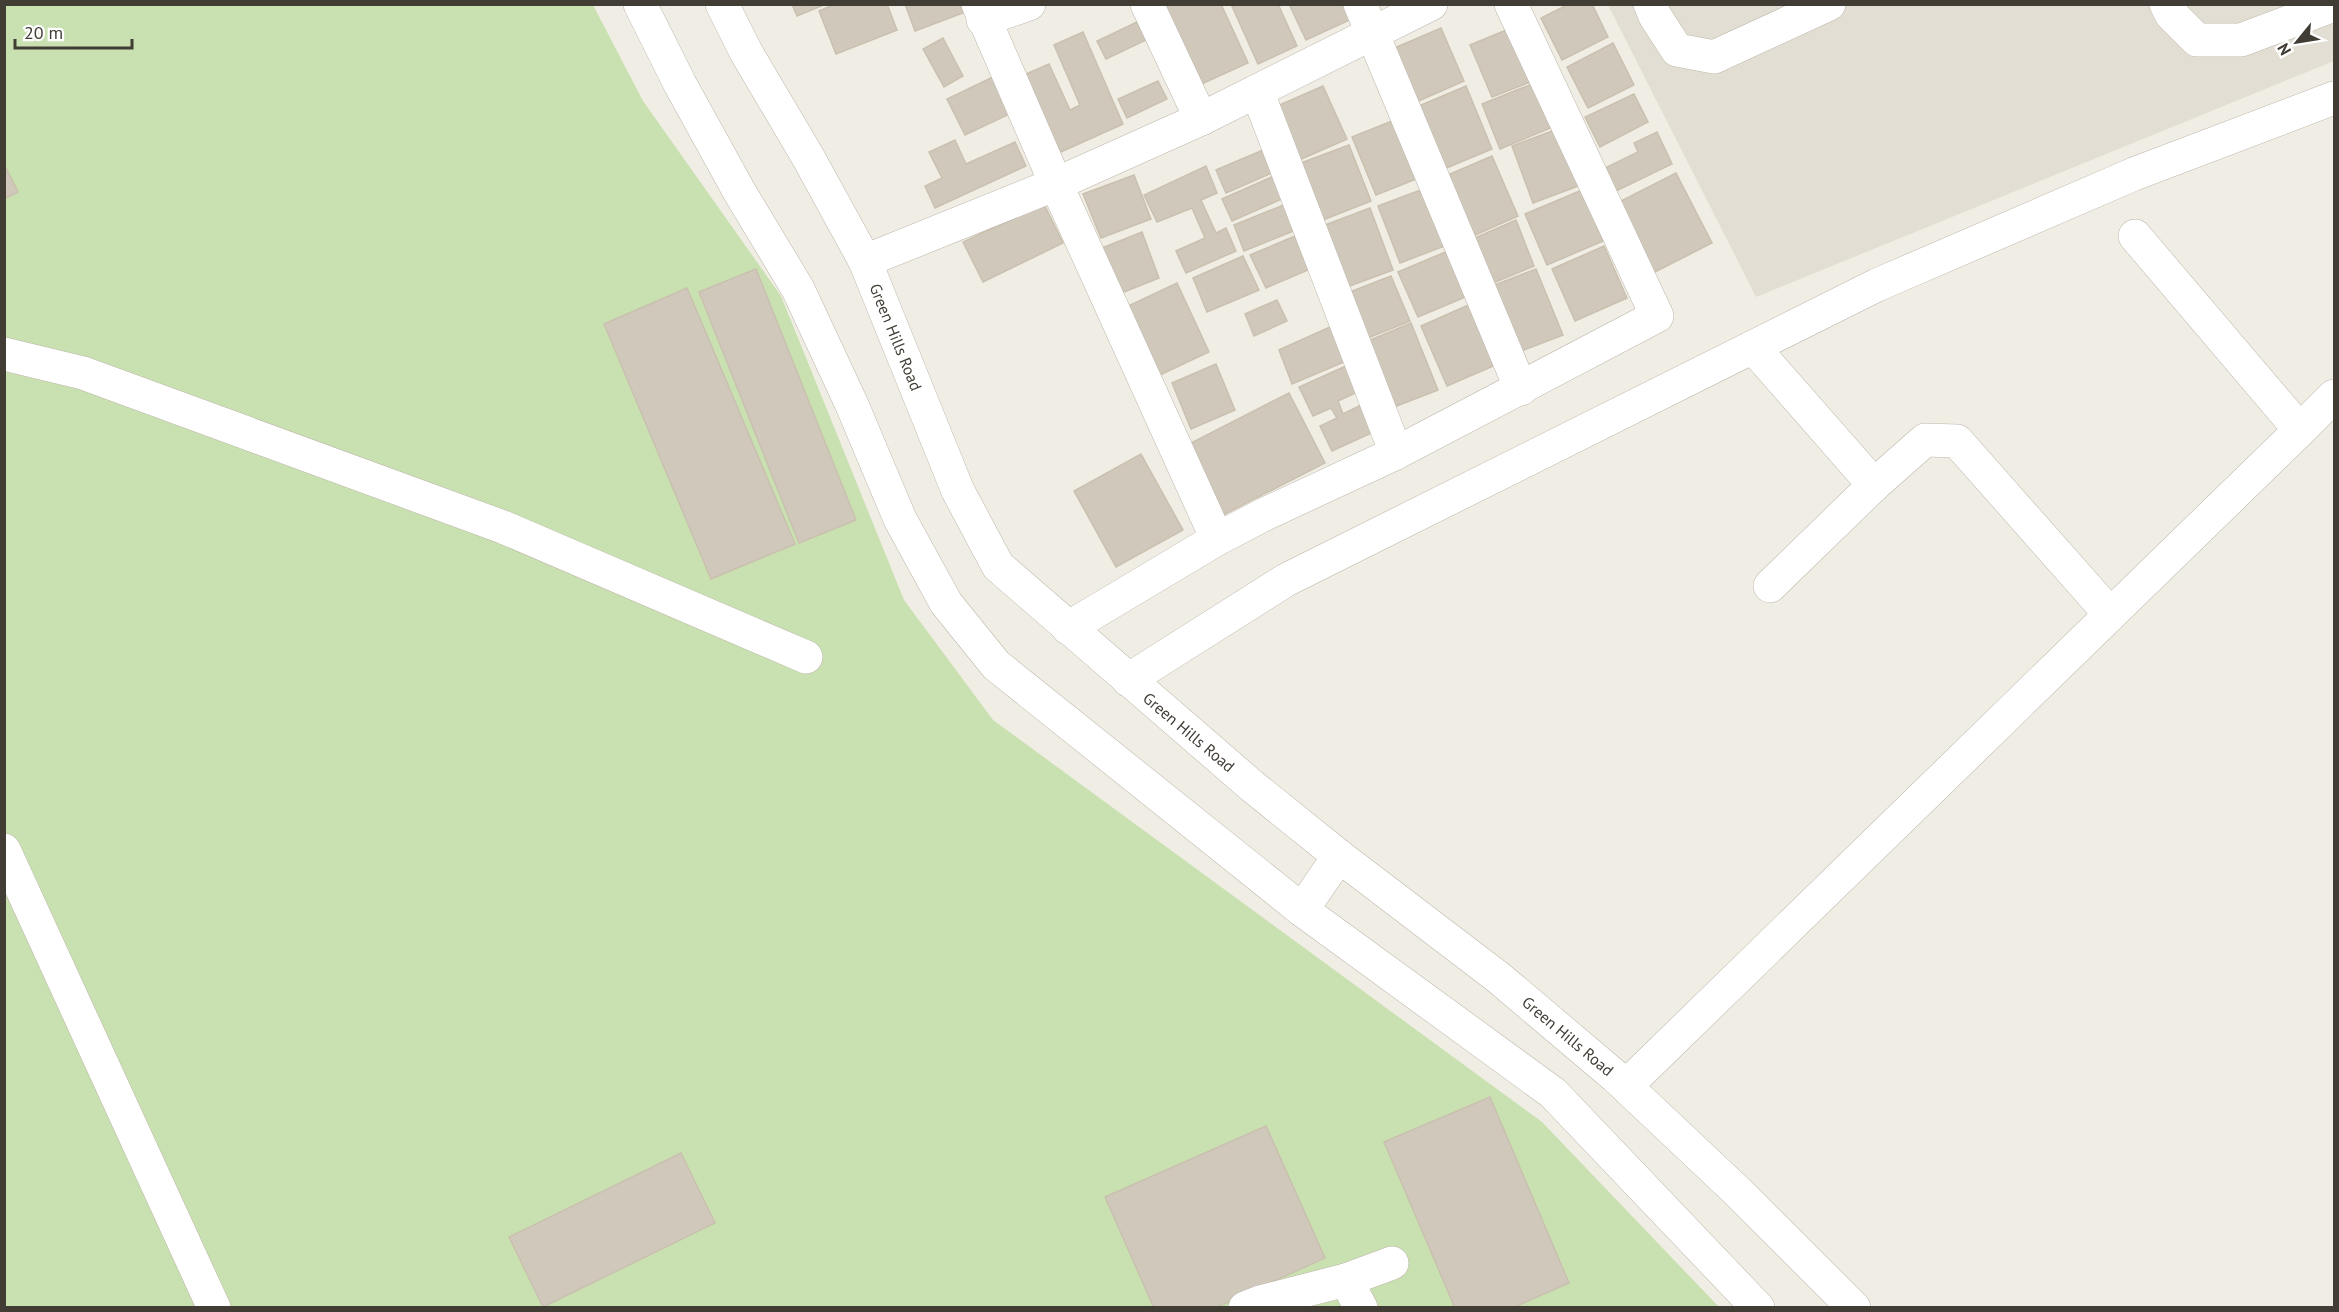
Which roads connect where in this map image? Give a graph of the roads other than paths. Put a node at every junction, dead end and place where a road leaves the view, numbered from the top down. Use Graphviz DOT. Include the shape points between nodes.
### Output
graph roads {
  1 [pos="640,4"];
  2 [pos="722,4"];
  3 [pos="1029,4"];
  4 [pos="1147,4"];
  5 [pos="1431,4"];
  6 [pos="1511,4"];
  7 [pos="1650,4"];
  8 [pos="1829,4"];
  9 [pos="2166,4"];
  10 [pos="2334,5"];
  11 [pos="980,12"];
  12 [pos="1366,19"];
  13 [pos="1257,91"];
  14 [pos="2334,98"];
  15 [pos="1201,119"];
  16 [pos="1056,184"];
  17 [pos="2135,236"];
  18 [pos="865,261"];
  19 [pos="1753,346"];
  20 [pos="4,354"];
  21 [pos="1521,389"];
  22 [pos="2334,396"];
  23 [pos="2300,430"];
  24 [pos="1396,453"];
  25 [pos="1874,485"];
  26 [pos="1217,539"];
  27 [pos="1770,586"];
  28 [pos="2110,615"];
  29 [pos="1068,628"];
  30 [pos="806,657"];
  31 [pos="1128,680"];
  32 [pos="4,850"];
  33 [pos="1339,856"];
  34 [pos="1302,910"];
  35 [pos="1626,1086"];
  36 [pos="1392,1263"];
  37 [pos="1354,1294"];
  38 [pos="214,1308"];
  39 [pos="1245,1308"];
  40 [pos="1758,1308"];
  41 [pos="1854,1308"];
  1 -- 34 [label="street" via="739,191 798,289 900,519 946,603 996,665"];
  2 -- 18 [label="street, Green Hills Road"];
  3 -- 11 [label="street"];
  4 -- 15 [label="street"];
  5 -- 12 [label="street"];
  6 -- 21 [label="street" via="1657,316"];
  7 -- 8 [label="street" via="1677,50 1714,57"];
  9 -- 10 [label="street" via="2197,40 2241,40"];
  11 -- 16 [label="street"];
  12 -- 13 [label="street"];
  12 -- 21 [label="street"];
  13 -- 15 [label="street"];
  13 -- 24 [label="street"];
  14 -- 19 [label="street" via="2123,179 1877,285"];
  15 -- 16 [label="street"];
  16 -- 18 [label="street"];
  16 -- 26 [label="street"];
  17 -- 23 [label="street"];
  18 -- 29 [label="street, Green Hills Road" via="958,490 998,566"];
  19 -- 25 [label="street"];
  19 -- 31 [label="street" via="1286,580"];
  20 -- 30 [label="street" via="83,373 503,527"];
  21 -- 24 [label="street"];
  22 -- 23 [label="street"];
  23 -- 28 [label="street"];
  24 -- 26 [label="street"];
  25 -- 27 [label="street"];
  25 -- 28 [label="street" via="1925,440 1957,441"];
  26 -- 29 [label="street"];
  28 -- 35 [label="street"];
  29 -- 31 [label="street, Green Hills Road"];
  31 -- 33 [label="street, Green Hills Road"];
  32 -- 38 [label="street"];
  33 -- 34 [label="street"];
  33 -- 35 [label="street, Green Hills Road" via="1499,978"];
  34 -- 40 [label="street" via="1553,1093"];
  35 -- 41 [label="street, Green Hills Road"];
  36 -- 37 [label="street"];
  37 -- 39 [label="street" via="1260,1302"];
}
